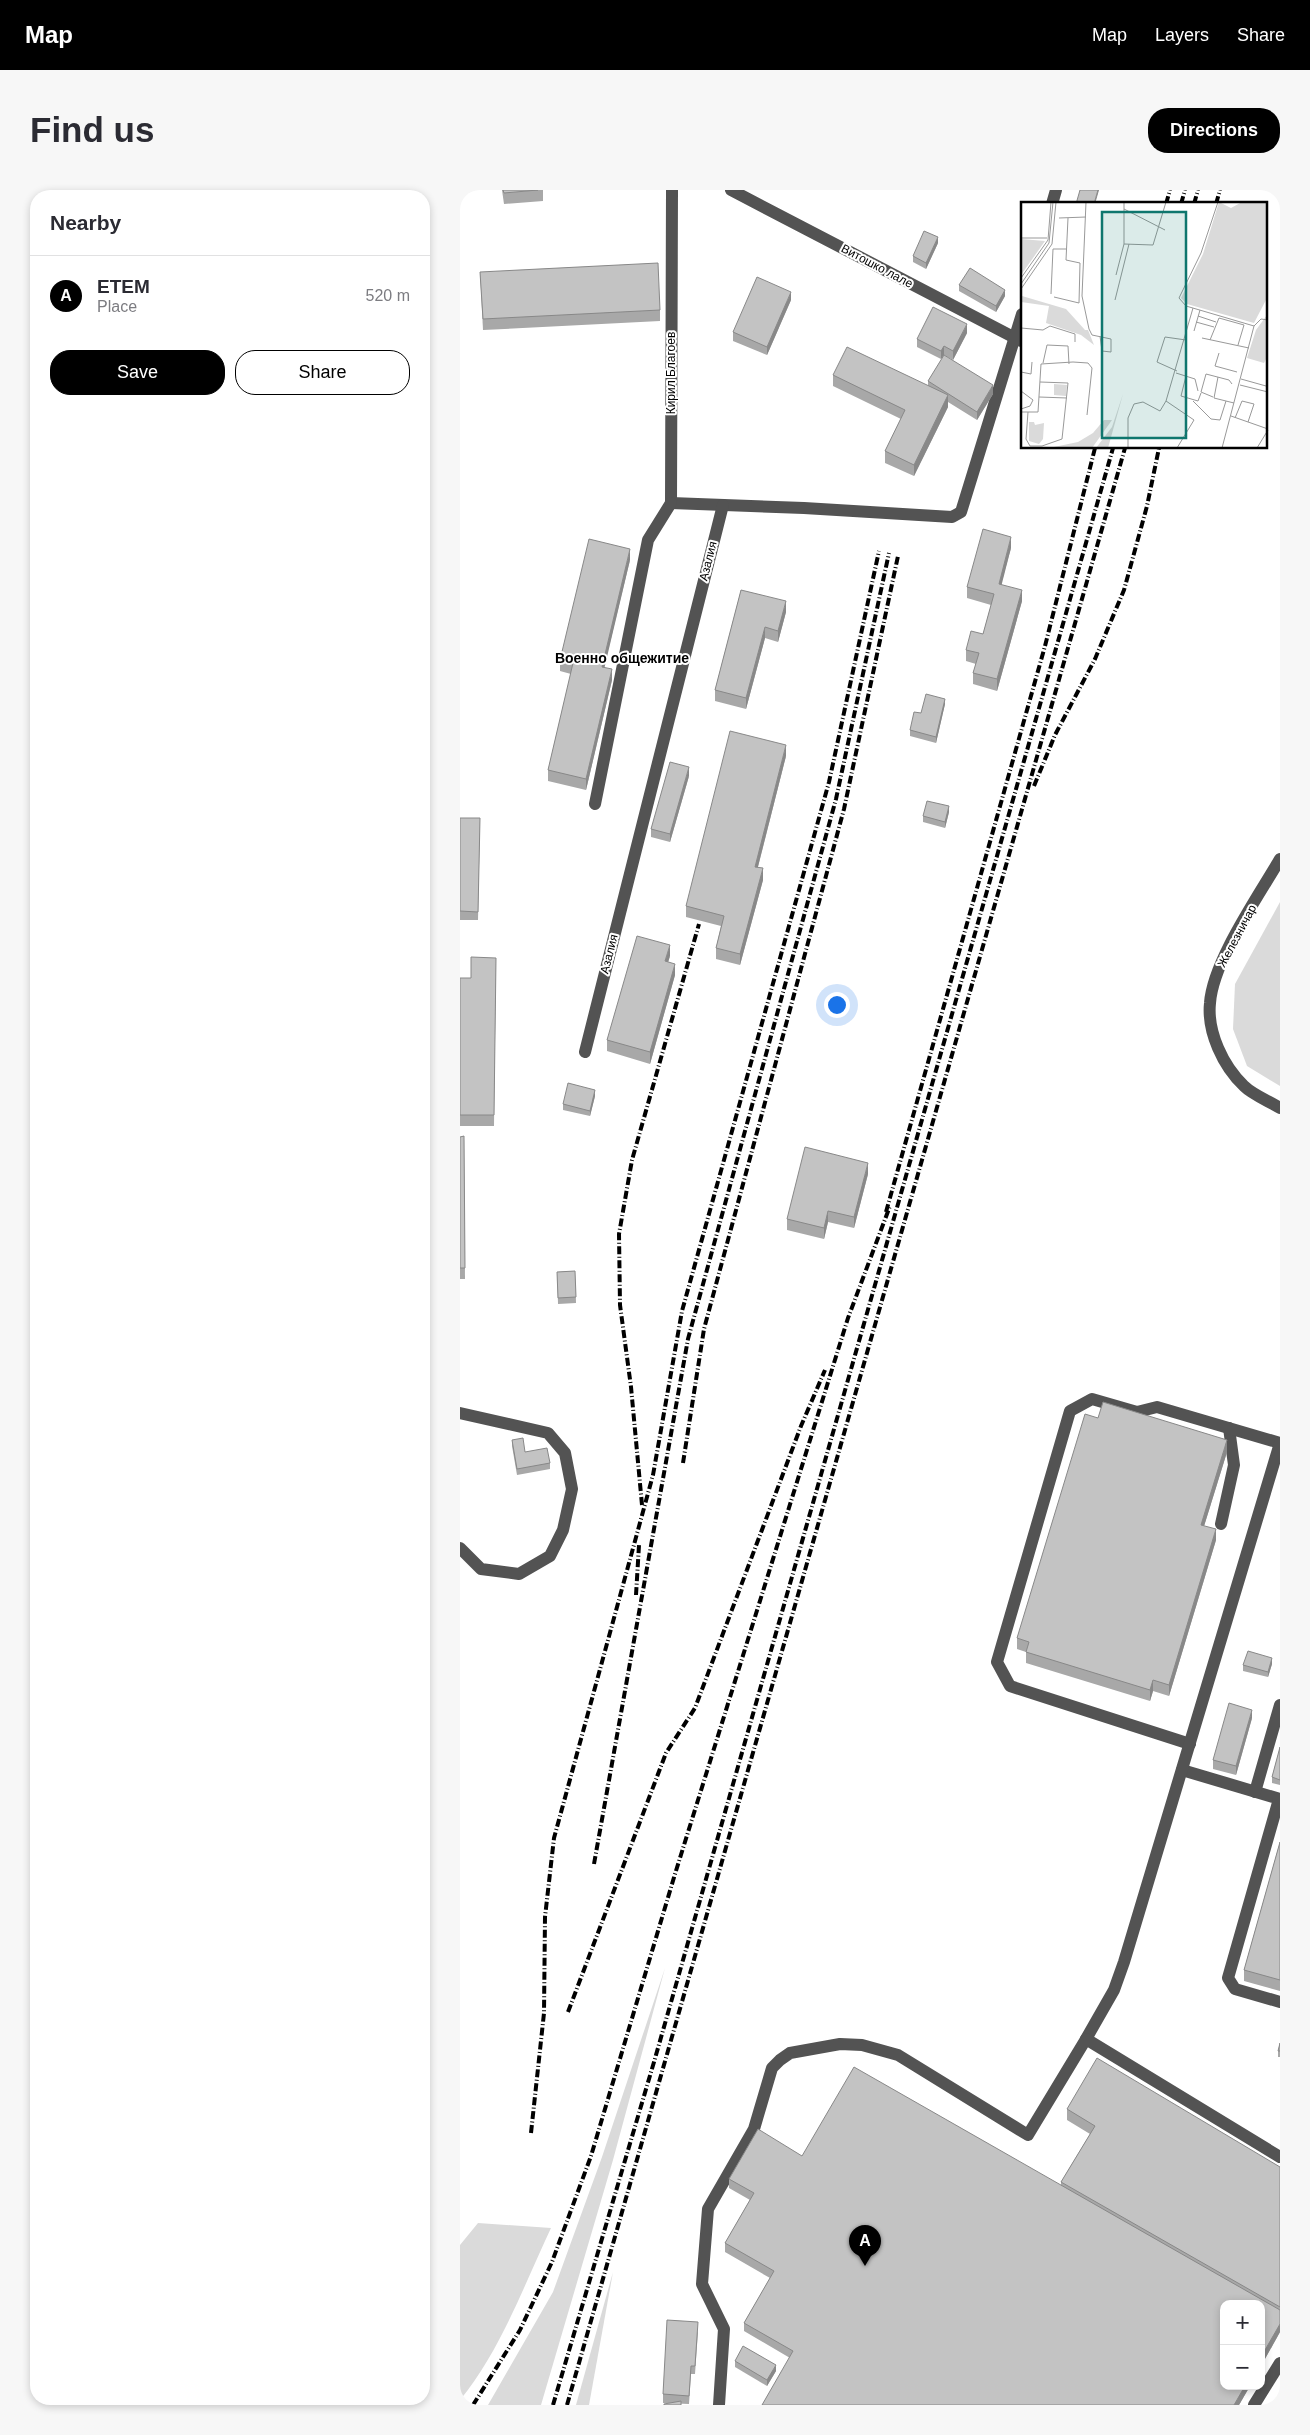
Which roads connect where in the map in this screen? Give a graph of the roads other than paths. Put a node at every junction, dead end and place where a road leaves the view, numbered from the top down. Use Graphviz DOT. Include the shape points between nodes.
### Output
graph roads {
  1 [pos="672,190"];
  2 [pos="731,190"];
  3 [pos="1021,323"];
  4 [pos="1019,340"];
  5 [pos="671,503"];
  6 [pos="723,505"];
  7 [pos="595,804"];
  8 [pos="1280,859"];
  9 [pos="585,1052"];
  10 [pos="1280,1108"];
  11 [pos="460,1413"];
  12 [pos="1229,1428"];
  13 [pos="1280,1443"];
  14 [pos="1221,1524"];
  15 [pos="460,1548"];
  16 [pos="1280,1705"];
  17 [pos="1190,1744"];
  18 [pos="1182,1770"];
  19 [pos="1255,1792"];
  20 [pos="1280,1799"];
  21 [pos="1280,2002"];
  22 [pos="1086,2039"];
  23 [pos="1280,2157"];
  24 [pos="1280,2363"];
  25 [pos="719,2405"];
  26 [pos="1254,2405"];
  1 -- 5 [label="street, Кирил Благоев"];
  2 -- 4 [label="street, Витошко лале"];
  3 -- 4 [label="street"];
  4 -- 6 [label="street" via="957,516"];
  5 -- 6 [label="street"];
  5 -- 7 [label="street" via="648,540"];
  6 -- 9 [label="street, Азалия"];
  8 -- 10 [label="street, Железничар" via="1222,962 1209,1004 1212,1034 1226,1063 1244,1087"];
  11 -- 15 [label="street" via="548,1433 565,1453 572,1489 563,1530 550,1556 519,1574 481,1568"];
  12 -- 13 [label="street"];
  12 -- 14 [label="street" via="1234,1465"];
  12 -- 17 [label="street" via="1157,1407 1137,1412 1092,1399 1070,1411 997,1662 1010,1686"];
  13 -- 17 [label="street"];
  16 -- 19 [label="street"];
  17 -- 18 [label="street"];
  18 -- 19 [label="street"];
  18 -- 22 [label="street" via="1124,1962 1114,1990"];
  19 -- 20 [label="street"];
  20 -- 21 [label="street" via="1228,1978 1235,1989"];
  22 -- 23 [label="street"];
  22 -- 25 [label="street" via="1028,2135 898,2055 862,2045 840,2044 790,2053 780,2060 772,2068 754,2129 708,2209 702,2284 724,2329"];
  24 -- 26 [label="street"];
}
